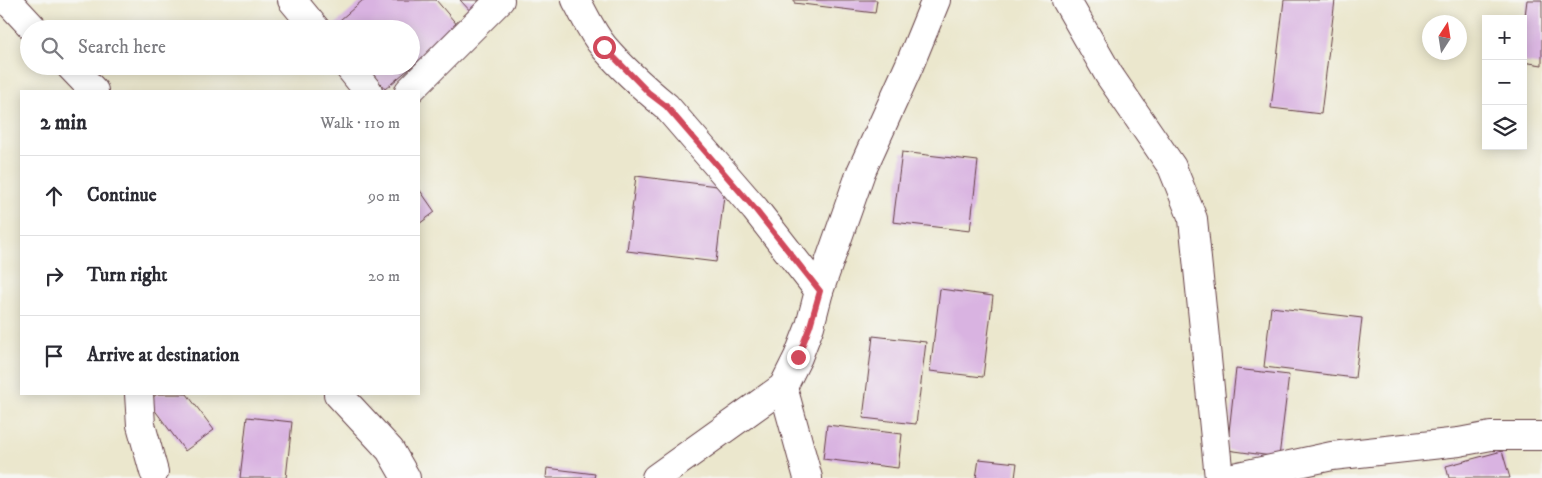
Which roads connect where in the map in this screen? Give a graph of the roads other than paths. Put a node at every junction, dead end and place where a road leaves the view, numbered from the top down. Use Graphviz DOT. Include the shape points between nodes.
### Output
graph roads {
  1 [pos="7,0"];
  2 [pos="292,0"];
  3 [pos="500,0"];
  4 [pos="576,0"];
  5 [pos="936,0"];
  6 [pos="1066,0"];
  7 [pos="26,20"];
  8 [pos="309,20"];
  9 [pos="79,75"];
  10 [pos="355,75"];
  11 [pos="93,90"];
  12 [pos="367,90"];
  13 [pos="410,90"];
  14 [pos="820,291"];
  15 [pos="783,387"];
  16 [pos="139,395"];
  17 [pos="339,395"];
  18 [pos="1542,436"];
  19 [pos="154,472"];
  20 [pos="406,478"];
  21 [pos="656,478"];
  22 [pos="808,478"];
  23 [pos="1218,478"];
  24 [pos="1229,478"];
  1 -- 7 [label="street"];
  2 -- 8 [label="street"];
  3 -- 13 [label="street"];
  4 -- 14 [label="street" via="604,47 666,106 755,209"];
  5 -- 14 [label="street" via="861,172"];
  6 -- 23 [label="street" via="1109,76 1172,167 1193,220"];
  9 -- 11 [label="street"];
  10 -- 12 [label="street"];
  14 -- 15 [label="street" via="810,326"];
  15 -- 21 [label="street"];
  15 -- 22 [label="street"];
  16 -- 19 [label="street" via="141,425"];
  17 -- 20 [label="street" via="390,450"];
  18 -- 24 [label="street" via="1491,436 1332,456"];
}
